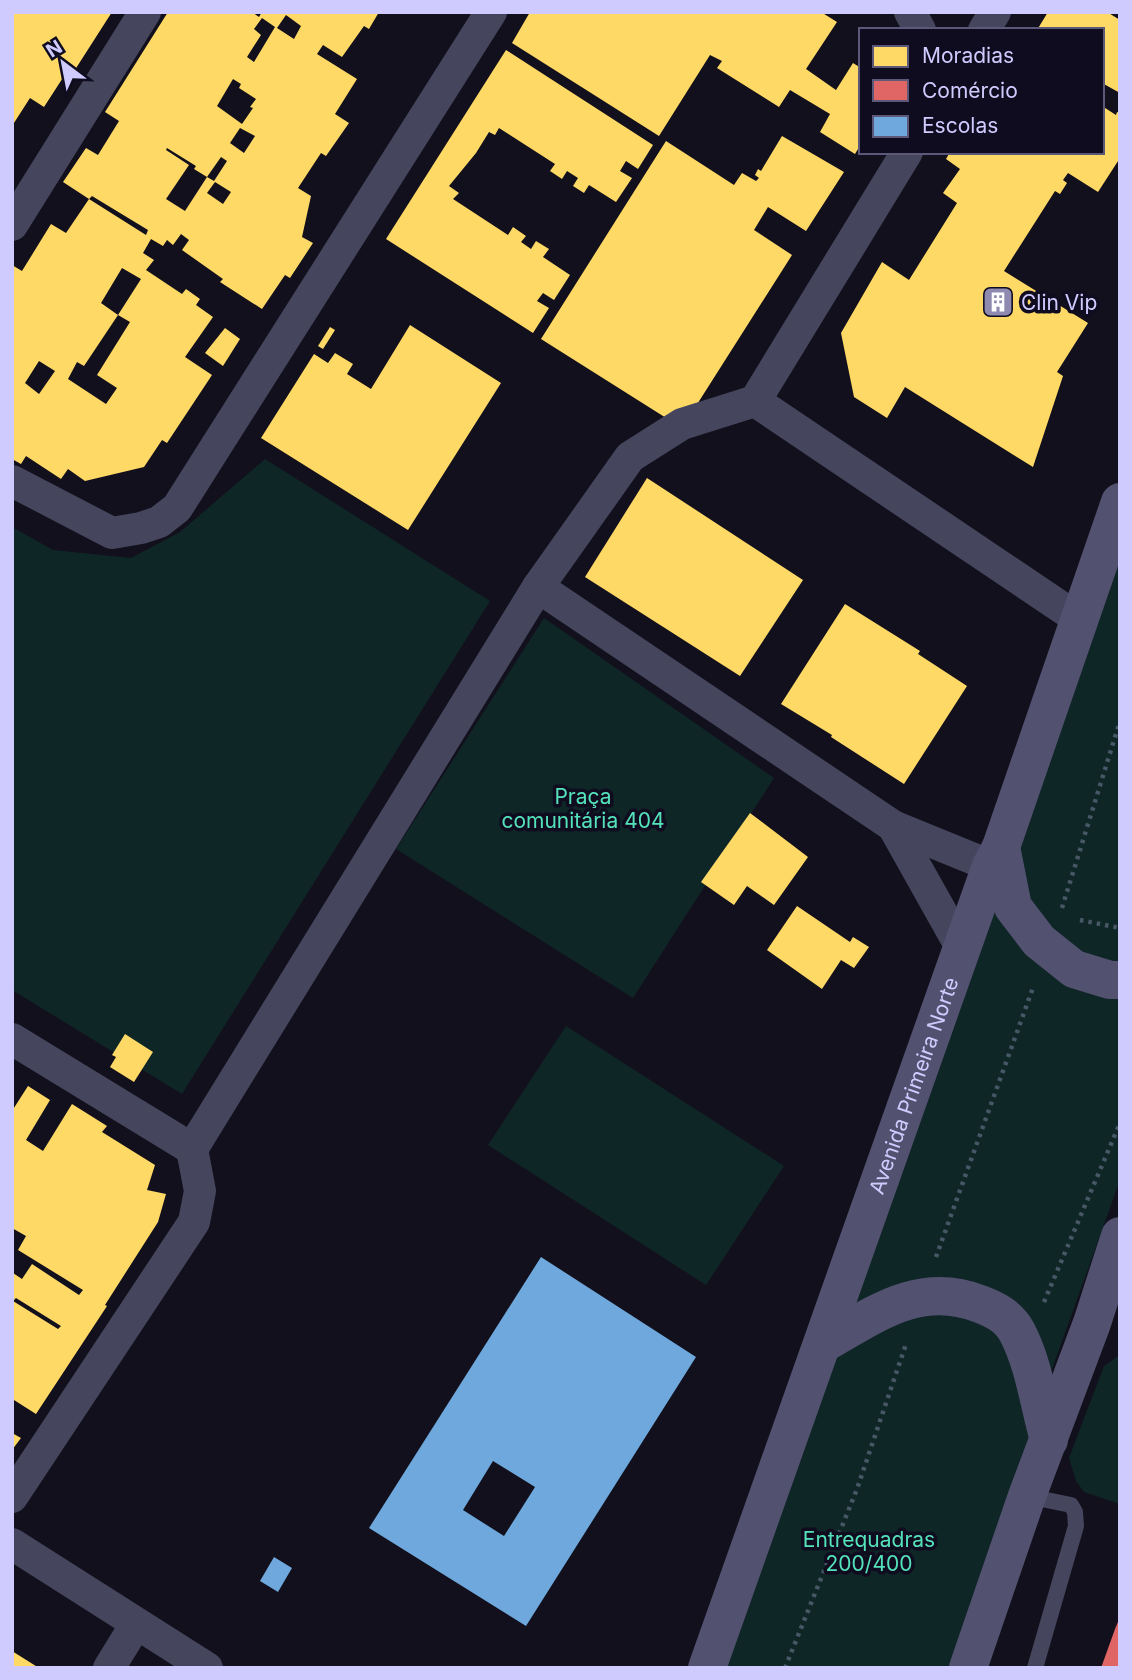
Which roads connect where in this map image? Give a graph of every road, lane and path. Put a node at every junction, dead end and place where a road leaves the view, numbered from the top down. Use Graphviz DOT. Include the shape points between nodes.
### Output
graph roads {
  1 [pos="145,12"];
  2 [pos="491,12"];
  3 [pos="910,12"];
  4 [pos="995,12"];
  5 [pos="919,28"];
  6 [pos="985,28"];
  7 [pos="905,154"];
  8 [pos="12,226"];
  9 [pos="755,401"];
  10 [pos="12,481"];
  11 [pos="1120,502"];
  12 [pos="538,587"];
  13 [pos="1080,620"];
  14 [pos="1120,721"];
  15 [pos="893,826"];
  16 [pos="996,856"];
  17 [pos="962,949"];
  18 [pos="1049,951"];
  19 [pos="1120,980"];
  20 [pos="16,1050"];
  21 [pos="1120,1123"];
  22 [pos="192,1149"];
  23 [pos="1120,1236"];
  24 [pos="948,1260"];
  25 [pos="925,1295"];
  26 [pos="1040,1312"];
  27 [pos="1120,1323"];
  28 [pos="822,1344"];
  29 [pos="1084,1345"];
  30 [pos="1049,1440"];
  31 [pos="1027,1496"];
  32 [pos="12,1497"];
  33 [pos="12,1544"];
  34 [pos="136,1624"];
  35 [pos="109,1668"];
  36 [pos="206,1668"];
  37 [pos="707,1668"];
  38 [pos="785,1668"];
  39 [pos="968,1668"];
  40 [pos="1035,1668"];
  1 -- 8 [label="street"];
  2 -- 10 [label="street" via="177,508 159,522 112,533"];
  3 -- 5 [label="street"];
  4 -- 6 [label="street"];
  7 -- 9 [label="street"];
  9 -- 12 [label="street" via="682,424 630,457"];
  9 -- 13 [label="street"];
  11 -- 13 [label="main road, Avenida Primeira Norte"];
  12 -- 15 [label="street"];
  12 -- 22 [label="street"];
  13 -- 16 [label="main road, Avenida Primeira Norte"];
  14 -- 18 [label="path"];
  15 -- 16 [label="street"];
  15 -- 17 [label="street"];
  16 -- 17 [label="main road, Avenida Primeira Norte"];
  16 -- 18 [label="main road" via="1013,908"];
  17 -- 28 [label="main road, Avenida Primeira Norte"];
  18 -- 19 [label="main road" via="1074,969"];
  18 -- 24 [label="path" via="935,1259"];
  20 -- 22 [label="street"];
  21 -- 26 [label="path"];
  22 -- 32 [label="street" via="200,1191 194,1222"];
  23 -- 29 [label="main road"];
  25 -- 28 [label="main road" via="893,1304"];
  25 -- 30 [label="main road" via="964,1298 1000,1312 1016,1330"];
  25 -- 38 [label="path" via="857,1489"];
  27 -- 29 [label="main road"];
  28 -- 37 [label="main road, Avenida Primeira Norte"];
  29 -- 30 [label="main road"];
  30 -- 31 [label="main road"];
  31 -- 39 [label="main road"];
  31 -- 40 [label="lane" via="1071,1506 1076,1526"];
  33 -- 34 [label="street"];
  34 -- 35 [label="street"];
  34 -- 36 [label="street"];
}
